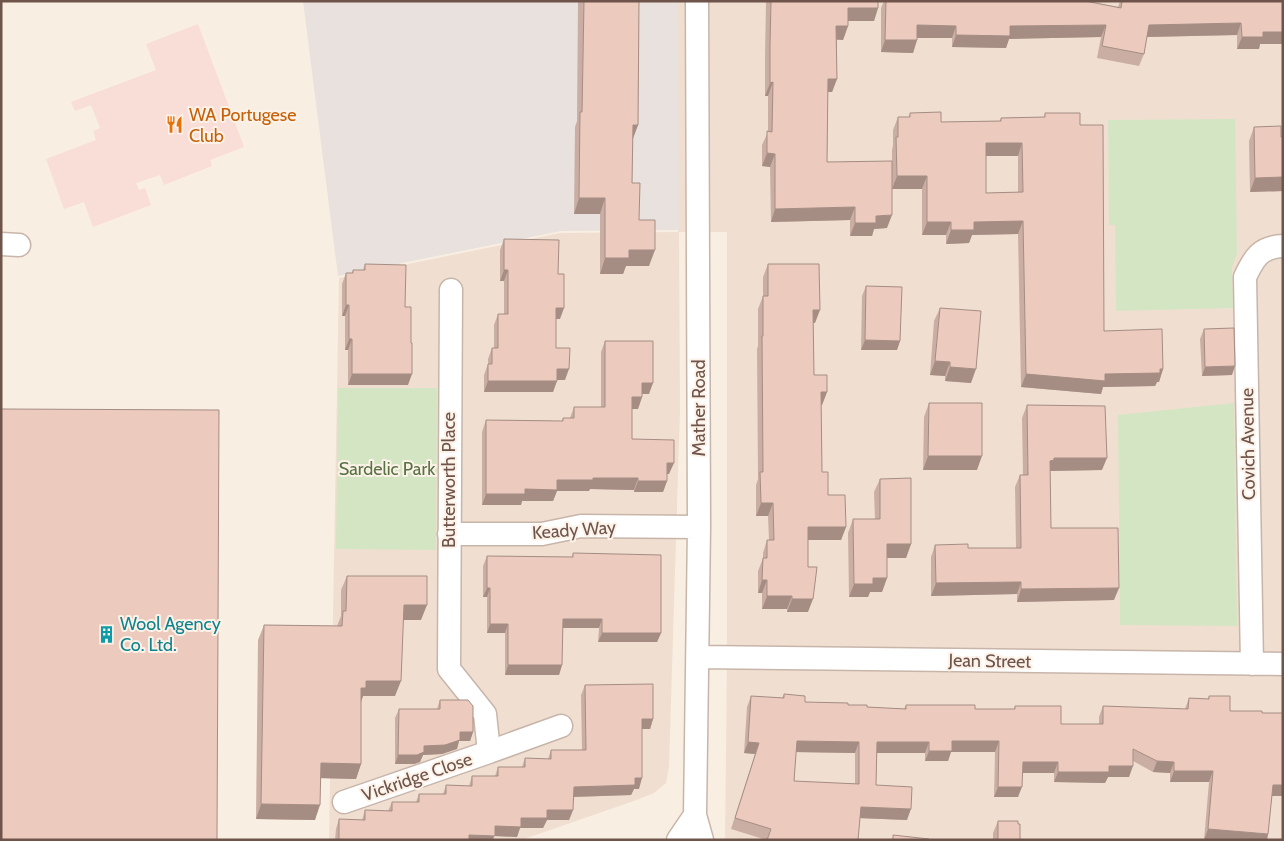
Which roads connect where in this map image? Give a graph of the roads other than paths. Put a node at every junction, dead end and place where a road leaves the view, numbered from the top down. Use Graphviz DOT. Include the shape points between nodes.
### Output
graph roads {
  1 [pos="698,1"];
  2 [pos="1283,246"];
  3 [pos="451,290"];
  4 [pos="700,527"];
  5 [pos="449,534"];
  6 [pos="698,657"];
  7 [pos="1252,664"];
  8 [pos="1283,664"];
  9 [pos="449,669"];
  10 [pos="562,726"];
  11 [pos="489,752"];
  12 [pos="344,802"];
  13 [pos="695,815"];
  14 [pos="678,840"];
  15 [pos="702,840"];
  1 -- 4 [label="street, Mather Road"];
  2 -- 7 [label="street, Covich Avenue" via="1272,246 1254,258 1245,277"];
  3 -- 5 [label="street, Butterworth Place"];
  4 -- 5 [label="street, Keady Way" via="581,526 542,534"];
  4 -- 6 [label="street, Mather Road"];
  5 -- 9 [label="street, Butterworth Place"];
  6 -- 7 [label="street, Jean Street"];
  6 -- 13 [label="street, Mather Road"];
  7 -- 8 [label="street, Jean Street"];
  9 -- 11 [label="street, Vickridge Close" via="485,714"];
  10 -- 11 [label="street, Vickridge Close"];
  11 -- 12 [label="street, Vickridge Close"];
  13 -- 14 [label="street"];
  13 -- 15 [label="street, Mather Road"];
}
